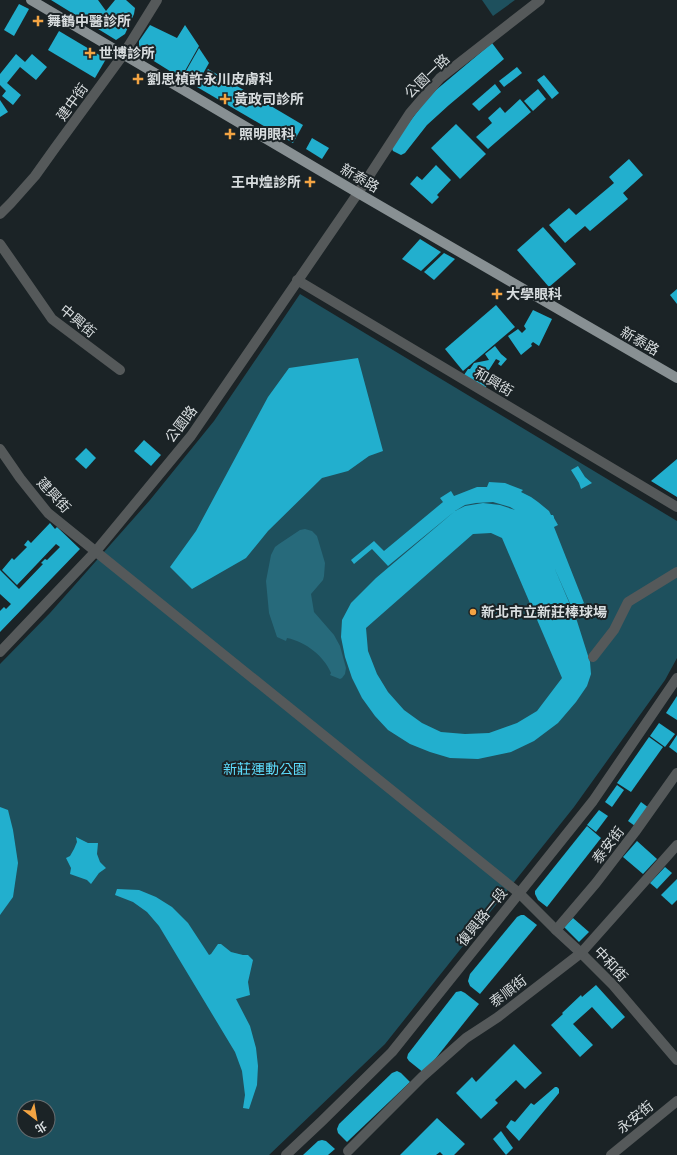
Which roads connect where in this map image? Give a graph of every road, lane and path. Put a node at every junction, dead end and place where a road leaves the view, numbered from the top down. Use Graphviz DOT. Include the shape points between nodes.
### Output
graph roads {
  1 [pos="31,0"];
  2 [pos="157,0"];
  3 [pos="540,0"];
  4 [pos="123,54"];
  5 [pos="358,192"];
  6 [pos="0,214"];
  7 [pos="0,244"];
  8 [pos="298,280"];
  9 [pos="120,370"];
  10 [pos="677,378"];
  11 [pos="0,449"];
  12 [pos="677,507"];
  13 [pos="96,551"];
  14 [pos="677,572"];
  15 [pos="0,652"];
  16 [pos="593,657"];
  17 [pos="677,678"];
  18 [pos="677,773"];
  19 [pos="677,845"];
  20 [pos="519,893"];
  21 [pos="556,930"];
  22 [pos="581,953"];
  23 [pos="677,1060"];
  24 [pos="677,1101"];
  25 [pos="348,1151"];
  26 [pos="286,1155"];
  27 [pos="611,1155"];
  1 -- 4 [label="main road, 新泰路"];
  2 -- 4 [label="street, 建中街"];
  3 -- 5 [label="street, 公園一路" via="440,78 410,113"];
  4 -- 5 [label="main road, 新泰路"];
  4 -- 6 [label="street, 建中街" via="35,176"];
  5 -- 8 [label="street, 公園路"];
  5 -- 10 [label="main road, 新泰路"];
  7 -- 9 [label="street, 中興街" via="52,319"];
  8 -- 12 [label="street, 和興街"];
  8 -- 13 [label="street, 公園路" via="191,436"];
  11 -- 13 [label="street, 建興街" via="48,513"];
  13 -- 15 [label="street, 公園路"];
  13 -- 20 [label="street, 建興街"];
  14 -- 16 [label="street" via="628,602 614,630"];
  17 -- 20 [label="street, 復興路一段" via="593,801"];
  18 -- 21 [label="street, 泰安街" via="596,883"];
  19 -- 22 [label="street, 泰順街"];
  20 -- 21 [label="street, 中和街"];
  20 -- 26 [label="street, 復興路一段" via="392,1052"];
  21 -- 22 [label="street, 中和街"];
  22 -- 23 [label="street, 中和街"];
  22 -- 25 [label="street, 泰順街" via="498,1017 466,1038 422,1076"];
  24 -- 27 [label="street, 永安街"];
}
